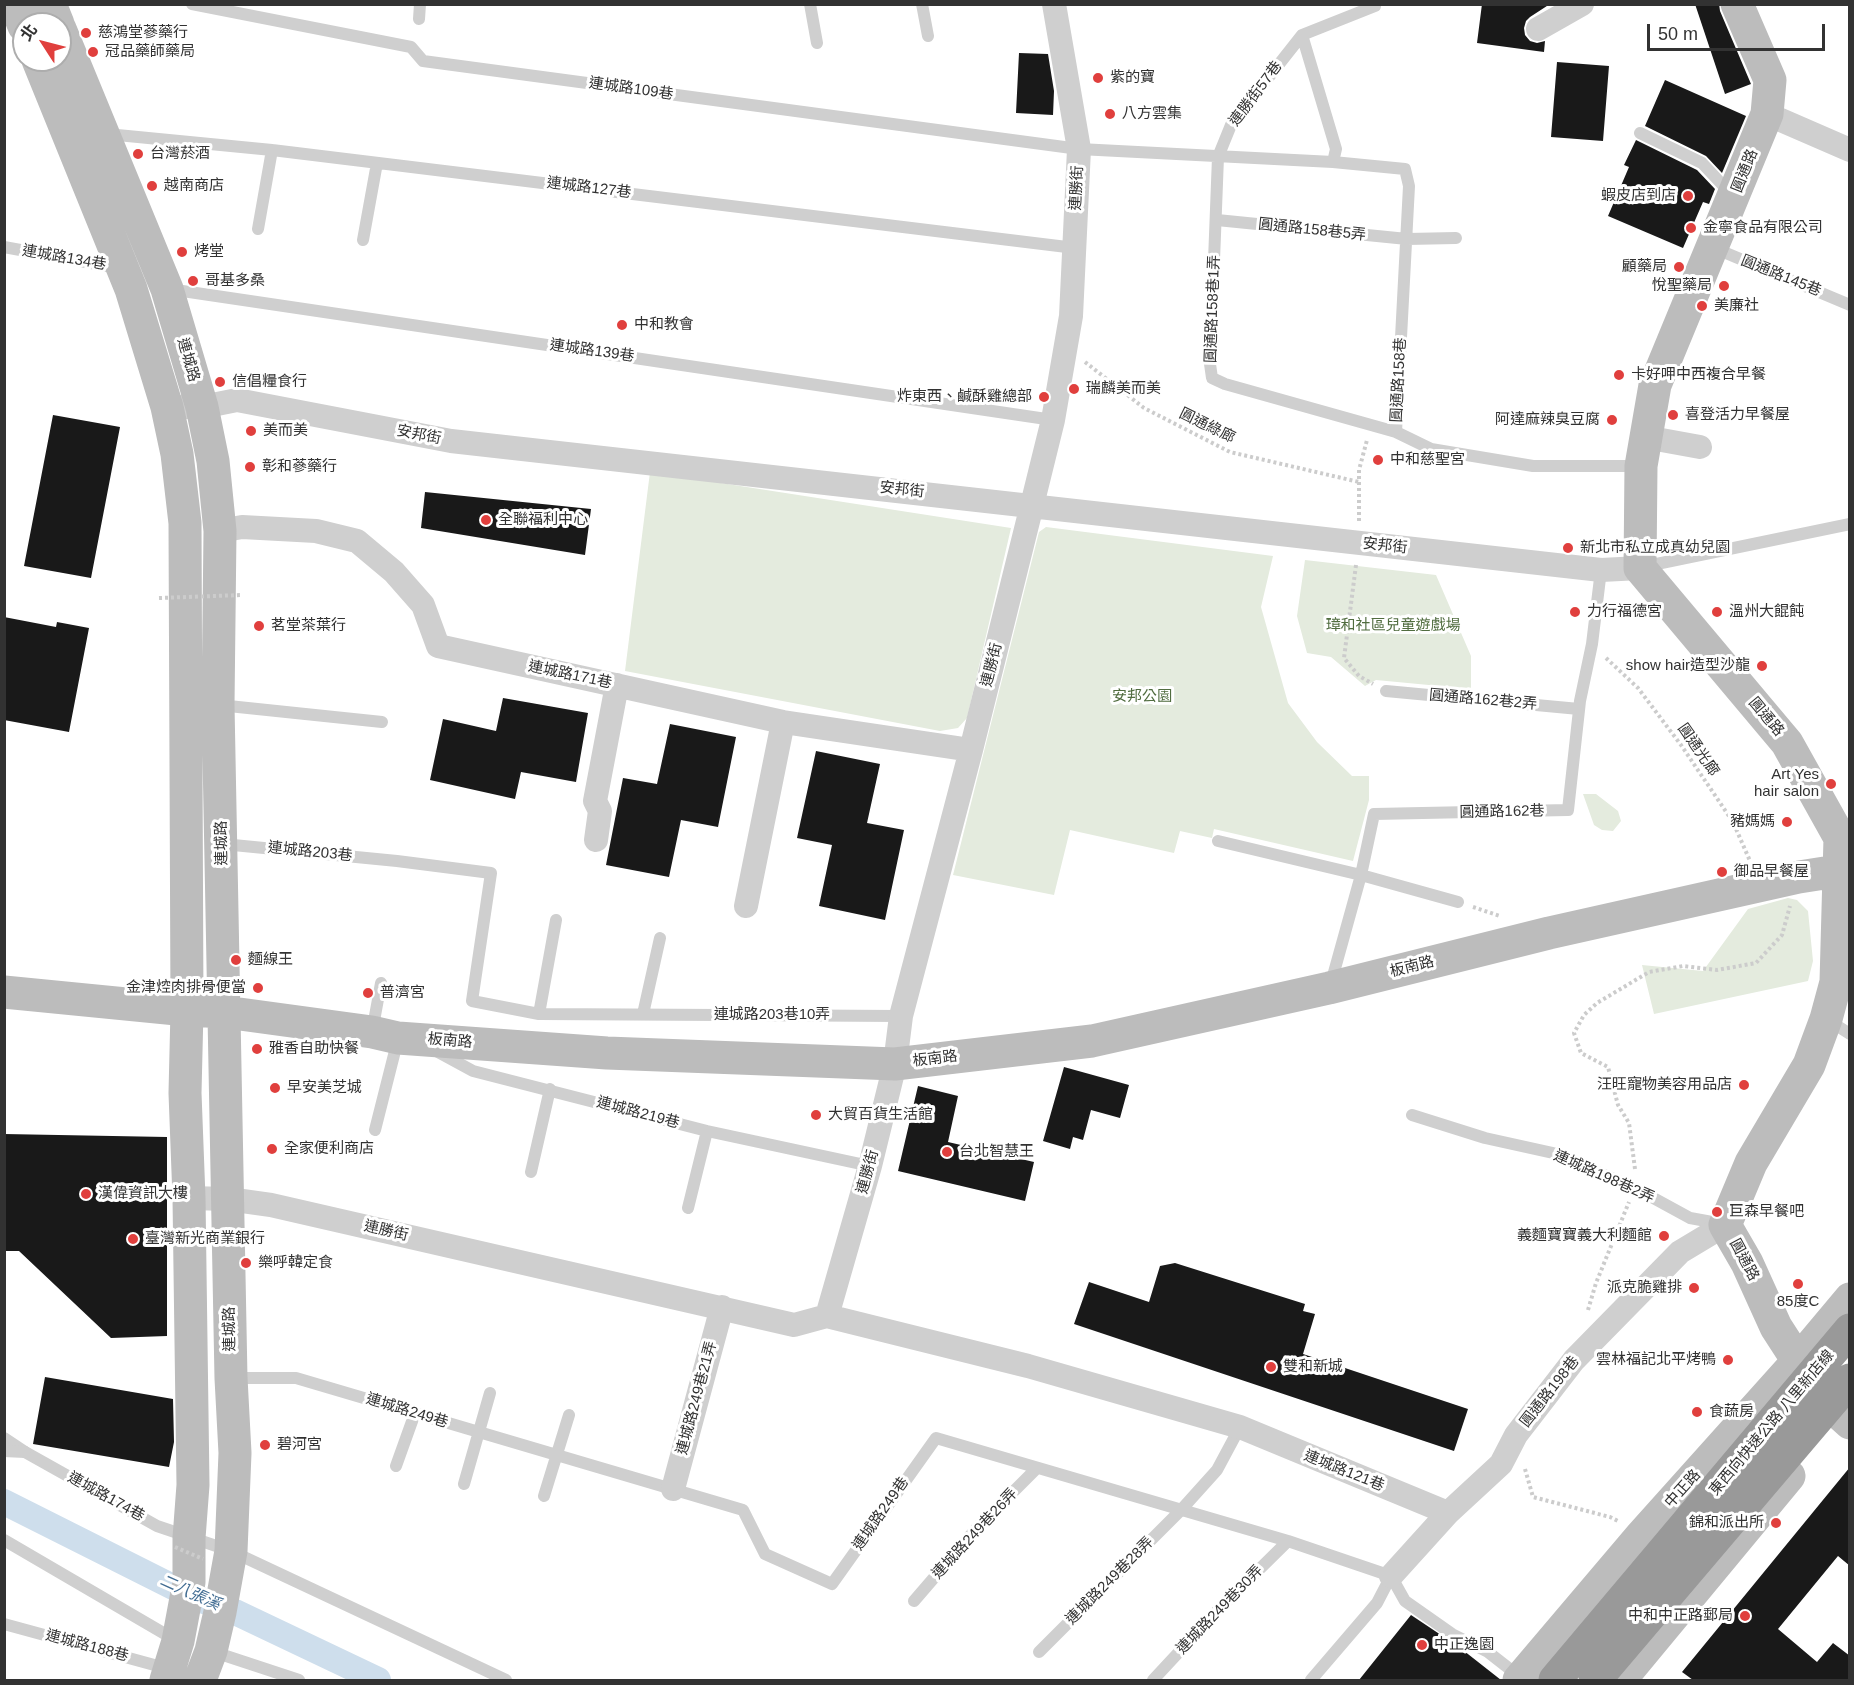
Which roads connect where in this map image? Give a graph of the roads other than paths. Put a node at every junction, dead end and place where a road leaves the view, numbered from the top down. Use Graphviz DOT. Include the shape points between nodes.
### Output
graph roads {
  1 [pos="192,4"];
  2 [pos="420,4"];
  3 [pos="810,4"];
  4 [pos="922,4"];
  5 [pos="1054,4"];
  6 [pos="1582,4"];
  7 [pos="1737,4"];
  8 [pos="1375,5"];
  9 [pos="419,19"];
  10 [pos="1538,28"];
  11 [pos="1302,34"];
  12 [pos="928,36"];
  13 [pos="817,43"];
  14 [pos="72,59"];
  15 [pos="44,72"];
  16 [pos="1767,114"];
  17 [pos="102,133"];
  18 [pos="1640,133"];
  19 [pos="1079,149"];
  20 [pos="272,150"];
  21 [pos="1850,150"];
  22 [pos="1218,157"];
  23 [pos="1333,162"];
  24 [pos="377,163"];
  25 [pos="1734,198"];
  26 [pos="1216,220"];
  27 [pos="258,229"];
  28 [pos="1456,238"];
  29 [pos="1407,239"];
  30 [pos="363,240"];
  31 [pos="4,247"];
  32 [pos="1075,248"];
  33 [pos="1712,248"];
  34 [pos="142,285"];
  35 [pos="1850,305"];
  36 [pos="166,407"];
  37 [pos="202,407"];
  38 [pos="1053,420"];
  39 [pos="1396,432"];
  40 [pos="1700,447"];
  41 [pos="1643,451"];
  42 [pos="1032,505"];
  43 [pos="1850,524"];
  44 [pos="220,531"];
  45 [pos="1640,568"];
  46 [pos="1601,570"];
  47 [pos="617,685"];
  48 [pos="1386,692"];
  49 [pos="218,705"];
  50 [pos="1579,709"];
  51 [pos="382,722"];
  52 [pos="783,722"];
  53 [pos="971,750"];
  54 [pos="596,840"];
  55 [pos="1218,841"];
  56 [pos="222,843"];
  57 [pos="397,861"];
  58 [pos="1844,871"];
  59 [pos="1361,875"];
  60 [pos="1458,902"];
  61 [pos="746,906"];
  62 [pos="556,920"];
  63 [pos="660,938"];
  64 [pos="1843,980"];
  65 [pos="381,983"];
  66 [pos="1329,988"];
  67 [pos="4,992"];
  68 [pos="187,1010"];
  69 [pos="225,1012"];
  70 [pos="539,1014"];
  71 [pos="643,1014"];
  72 [pos="901,1016"];
  73 [pos="1838,1027"];
  74 [pos="394,1036"];
  75 [pos="895,1064"];
  76 [pos="550,1089"];
  77 [pos="1412,1115"];
  78 [pos="375,1130"];
  79 [pos="707,1131"];
  80 [pos="870,1166"];
  81 [pos="531,1172"];
  82 [pos="189,1198"];
  83 [pos="228,1199"];
  84 [pos="688,1208"];
  85 [pos="1725,1225"];
  86 [pos="1850,1299"];
  87 [pos="722,1307"];
  88 [pos="827,1316"];
  89 [pos="1850,1330"];
  90 [pos="1850,1354"];
  91 [pos="1798,1361"];
  92 [pos="231,1378"];
  93 [pos="490,1394"];
  94 [pos="1842,1402"];
  95 [pos="415,1413"];
  96 [pos="568,1415"];
  97 [pos="1240,1427"];
  98 [pos="479,1433"];
  99 [pos="4,1438"];
  100 [pos="4,1451"];
  101 [pos="25,1452"];
  102 [pos="556,1455"];
  103 [pos="396,1466"];
  104 [pos="1037,1468"];
  105 [pos="464,1484"];
  106 [pos="673,1489"];
  107 [pos="544,1496"];
  108 [pos="1181,1510"];
  109 [pos="1448,1513"];
  110 [pos="4,1540"];
  111 [pos="1288,1541"];
  112 [pos="199,1549"];
  113 [pos="1391,1576"];
  114 [pos="914,1601"];
  115 [pos="4,1624"];
  116 [pos="1039,1652"];
  117 [pos="188,1659"];
  118 [pos="1520,1679"];
  119 [pos="299,1680"];
  120 [pos="506,1680"];
  121 [pos="1153,1680"];
  122 [pos="1311,1680"];
  123 [pos="1555,1680"];
  124 [pos="1576,1680"];
  125 [pos="1595,1680"];
  126 [pos="1620,1680"];
  1 -- 19 [label="lane, 連城路109巷" via="411,47 423,61"];
  2 -- 9 [label="lane"];
  3 -- 13 [label="lane"];
  4 -- 12 [label="lane"];
  5 -- 19 [label="street, 連勝街"];
  6 -- 10 [label="street"];
  7 -- 16 [label="main road, 圓通路" via="1770,80"];
  8 -- 11 [label="lane"];
  11 -- 22 [label="lane, 連勝街57巷" via="1231,125"];
  11 -- 23 [label="lane" via="1336,148"];
  14 -- 17 [label="main road, 連城路"];
  15 -- 34 [label="main road, 連城路"];
  16 -- 21 [label="street"];
  16 -- 25 [label="main road, 圓通路"];
  17 -- 20 [label="lane, 連城路127巷"];
  17 -- 34 [label="main road, 連城路"];
  18 -- 25 [label="lane" via="1702,163"];
  19 -- 22 [label="lane"];
  19 -- 32 [label="street, 連勝街"];
  20 -- 24 [label="lane, 連城路127巷"];
  20 -- 27 [label="lane"];
  22 -- 23 [label="lane"];
  22 -- 26 [label="lane, 圓通路158巷1弄"];
  23 -- 29 [label="lane, 圓通路158巷" via="1405,169 1409,186"];
  24 -- 30 [label="lane"];
  24 -- 32 [label="lane, 連城路127巷"];
  25 -- 33 [label="main road, 圓通路"];
  26 -- 29 [label="lane, 圓通路158巷5弄"];
  26 -- 39 [label="lane, 圓通路158巷1弄" via="1212,378"];
  28 -- 29 [label="lane, 圓通路158巷5弄"];
  29 -- 39 [label="lane, 圓通路158巷"];
  31 -- 34 [label="lane, 連城路134巷"];
  32 -- 38 [label="street, 連勝街" via="1071,316"];
  33 -- 35 [label="lane, 圓通路145巷"];
  33 -- 41 [label="main road, 圓通路" via="1655,385"];
  34 -- 36 [label="main road, 連城路"];
  34 -- 37 [label="main road, 連城路"];
  34 -- 38 [label="lane, 連城路139巷"];
  36 -- 37 [label="street, 安邦街"];
  36 -- 68 [label="main road, 連城路" via="177,454 185,523"];
  37 -- 42 [label="street, 安邦街" via="237,400 452,441"];
  37 -- 44 [label="main road, 連城路" via="213,461"];
  38 -- 42 [label="street, 連勝街"];
  39 -- 41 [label="lane, 圓通路158巷" via="1431,449 1533,466"];
  40 -- 41 [label="street"];
  41 -- 45 [label="main road, 圓通路"];
  42 -- 46 [label="street, 安邦街"];
  42 -- 53 [label="street, 連勝街"];
  43 -- 45 [label="lane"];
  44 -- 47 [label="street, 連城路171巷" via="243,527 315,531 357,541 394,572 423,605 438,646"];
  44 -- 49 [label="main road, 連城路"];
  45 -- 46 [label="street, 安邦街"];
  45 -- 58 [label="main road, 圓通路" via="1787,743 1840,838"];
  46 -- 50 [label="lane, 圓通路162巷"];
  47 -- 52 [label="street, 連城路171巷"];
  47 -- 54 [label="street" via="595,801 600,812"];
  48 -- 50 [label="lane, 圓通路162巷2弄"];
  49 -- 51 [label="lane"];
  49 -- 56 [label="main road, 連城路"];
  50 -- 59 [label="lane, 圓通路162巷" via="1568,810 1374,814"];
  52 -- 53 [label="street, 連城路171巷"];
  52 -- 61 [label="street"];
  53 -- 72 [label="street, 連勝街"];
  55 -- 59 [label="lane"];
  56 -- 57 [label="lane, 連城路203巷"];
  56 -- 69 [label="main road, 連城路"];
  57 -- 70 [label="lane, 連城路203巷10弄" via="491,873 472,1001"];
  58 -- 64 [label="main road, 圓通路"];
  58 -- 66 [label="main road, 板南路" via="1799,877 1549,933"];
  59 -- 60 [label="lane"];
  59 -- 66 [label="lane, 圓通路162巷"];
  62 -- 70 [label="lane"];
  63 -- 71 [label="lane"];
  64 -- 73 [label="main road, 圓通路"];
  65 -- 74 [label="lane"];
  66 -- 75 [label="main road, 板南路" via="1092,1041"];
  67 -- 68 [label="main road, 板南路"];
  68 -- 69 [label="main road, 板南路"];
  68 -- 82 [label="main road, 連城路"];
  69 -- 74 [label="main road, 板南路"];
  69 -- 83 [label="main road, 連城路"];
  70 -- 71 [label="lane, 連城路203巷10弄"];
  71 -- 72 [label="lane, 連城路203巷10弄"];
  72 -- 75 [label="street, 連勝街"];
  73 -- 85 [label="main road, 圓通路" via="1809,1065 1751,1163"];
  74 -- 75 [label="main road, 板南路" via="607,1053"];
  74 -- 76 [label="lane, 連城路219巷" via="473,1071"];
  74 -- 78 [label="lane"];
  75 -- 80 [label="street, 連勝街"];
  76 -- 79 [label="lane, 連城路219巷"];
  76 -- 81 [label="lane"];
  77 -- 85 [label="lane, 連城路198巷2弄" via="1485,1138 1553,1153 1635,1188 1690,1218"];
  79 -- 80 [label="lane, 連城路219巷"];
  79 -- 84 [label="lane"];
  80 -- 88 [label="street, 連勝街"];
  82 -- 83 [label="street, 連勝街"];
  82 -- 112 [label="main road, 連城路" via="193,1485"];
  83 -- 87 [label="street, 連勝街" via="271,1205"];
  83 -- 92 [label="main road, 連城路"];
  85 -- 91 [label="main road, 圓通路" via="1776,1327"];
  85 -- 109 [label="street, 圓通路198巷" via="1671,1260 1574,1360 1516,1435 1501,1464"];
  86 -- 91 [label="main road, 中正路"];
  87 -- 88 [label="street, 連勝街" via="794,1325"];
  87 -- 106 [label="street, 連城路249巷21弄"];
  88 -- 97 [label="street, 連勝街" via="1028,1366"];
  89 -- 123 [label="highway, 東西向快速公路 八里新店線, bridge"];
  90 -- 94 [label="main road"];
  91 -- 94 [label="main road, 圓通路"];
  91 -- 118 [label="main road, 中正路"];
  92 -- 95 [label="lane, 連城路249巷" via="296,1378"];
  92 -- 112 [label="main road, 連城路" via="235,1453"];
  93 -- 98 [label="lane"];
  94 -- 124 [label="main road" via="1759,1471"];
  94 -- 125 [label="highway, bridge"];
  94 -- 126 [label="main road"];
  95 -- 98 [label="lane, 連城路249巷"];
  95 -- 103 [label="lane"];
  96 -- 102 [label="lane"];
  97 -- 108 [label="lane, 連城路249巷28弄" via="1216,1470"];
  97 -- 109 [label="street, 連城路121巷"];
  98 -- 102 [label="lane, 連城路249巷"];
  98 -- 105 [label="lane"];
  99 -- 101 [label="lane, 連城路174巷"];
  100 -- 101 [label="lane, 連城路174巷, bridge"];
  101 -- 112 [label="lane, 連城路174巷"];
  102 -- 106 [label="lane, 連城路249巷"];
  102 -- 107 [label="lane"];
  104 -- 106 [label="lane, 連城路249巷" via="936,1438 832,1584 765,1554 743,1510"];
  104 -- 108 [label="lane, 連城路249巷"];
  104 -- 114 [label="lane, 連城路249巷26弄" via="976,1529"];
  108 -- 111 [label="lane, 連城路249巷"];
  108 -- 116 [label="lane, 連城路249巷28弄"];
  109 -- 113 [label="street, 圓通路198巷"];
  110 -- 117 [label="lane"];
  111 -- 113 [label="lane, 連城路249巷"];
  111 -- 121 [label="lane, 連城路249巷30弄"];
  112 -- 117 [label="main road, 連城路" via="189,1582"];
  112 -- 117 [label="main road, 連城路" via="220,1612"];
  112 -- 120 [label="lane, 連城路174巷"];
  113 -- 118 [label="lane" via="1405,1601 1452,1634 1488,1652"];
  113 -- 122 [label="lane" via="1377,1603"];
  115 -- 117 [label="lane, 連城路188巷"];
  117 -- 119 [label="lane"];
}
